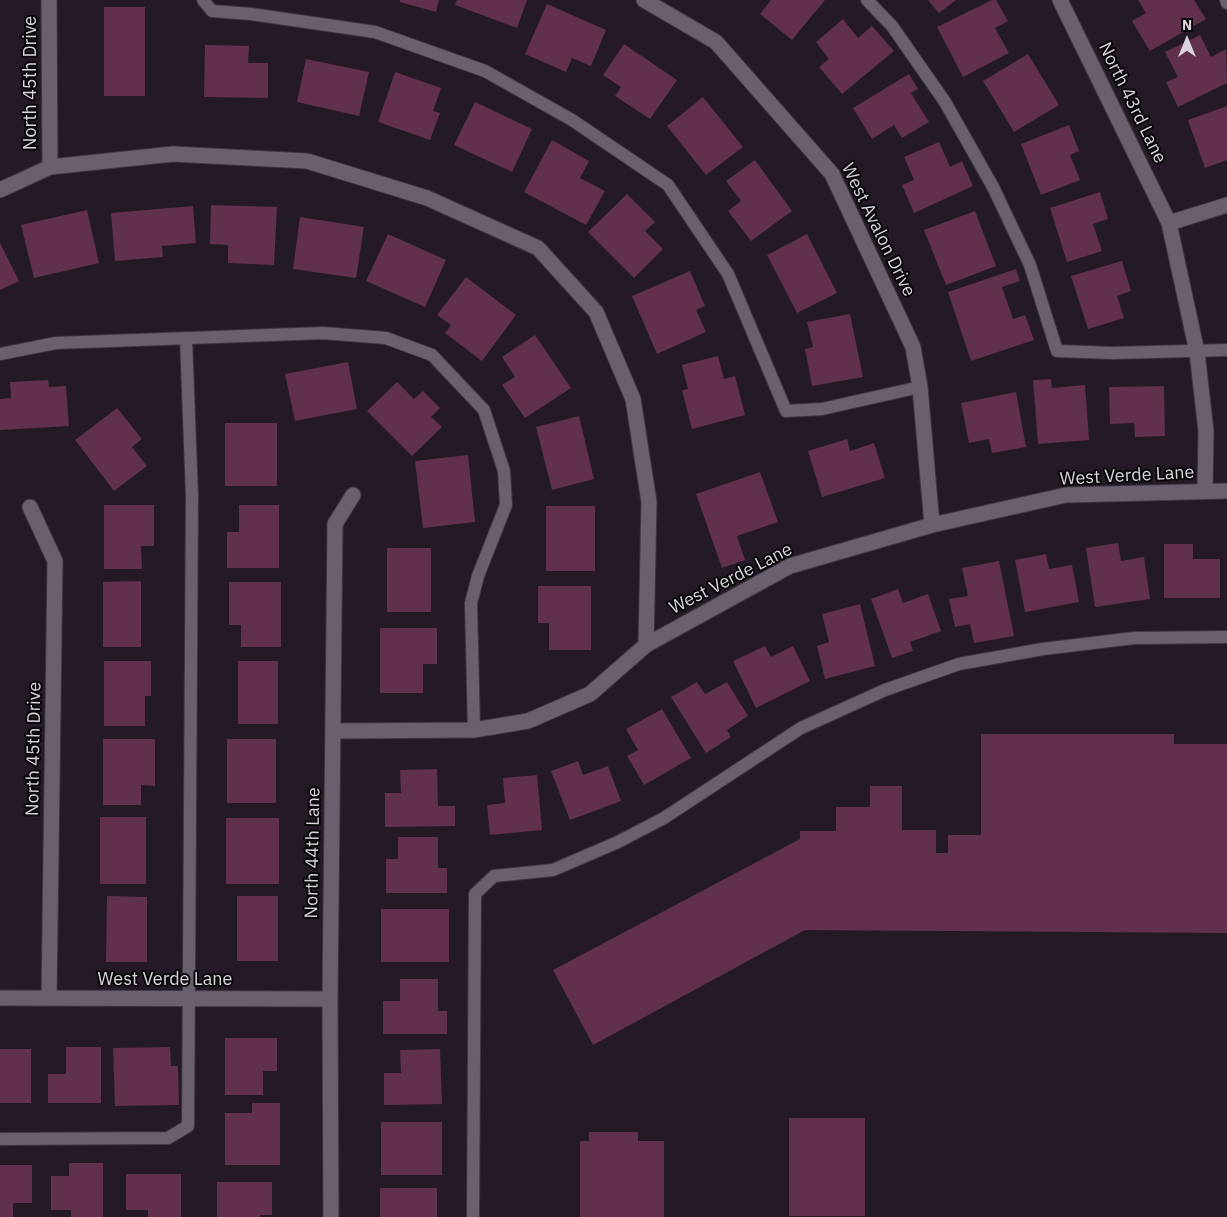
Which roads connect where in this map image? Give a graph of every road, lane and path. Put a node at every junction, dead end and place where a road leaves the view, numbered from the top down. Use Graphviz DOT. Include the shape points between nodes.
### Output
graph roads {
  1 [pos="49,0"];
  2 [pos="203,0"];
  3 [pos="644,0"];
  4 [pos="867,0"];
  5 [pos="1060,0"];
  6 [pos="50,167"];
  7 [pos="0,190"];
  8 [pos="1227,204"];
  9 [pos="1169,223"];
  10 [pos="186,338"];
  11 [pos="1227,350"];
  12 [pos="1197,352"];
  13 [pos="0,354"];
  14 [pos="920,387"];
  15 [pos="1205,491"];
  16 [pos="1227,491"];
  17 [pos="353,495"];
  18 [pos="30,506"];
  19 [pos="932,525"];
  20 [pos="1227,638"];
  21 [pos="646,645"];
  22 [pos="474,730"];
  23 [pos="333,731"];
  24 [pos="0,998"];
  25 [pos="49,998"];
  26 [pos="189,998"];
  27 [pos="330,999"];
  28 [pos="0,1139"];
  29 [pos="331,1217"];
  30 [pos="472,1217"];
  1 -- 6 [label="street, North 45th Drive"];
  2 -- 14 [label="lane" via="212,11 375,32 485,72 572,120 668,185 728,274 786,411 822,409"];
  3 -- 14 [label="street, West Avalon Drive" via="716,42 832,174 913,347"];
  4 -- 12 [label="lane" via="892,26 945,102 993,187 1030,265 1057,351"];
  5 -- 9 [label="street, North 43rd Lane"];
  6 -- 7 [label="street"];
  6 -- 21 [label="street" via="173,154 307,161 427,198 538,248 596,312 633,399 649,502"];
  8 -- 9 [label="street"];
  9 -- 12 [label="street, North 43rd Lane"];
  10 -- 13 [label="lane" via="56,343"];
  10 -- 22 [label="lane" via="323,333 386,338 432,355 484,410 504,472 506,504 470,602"];
  10 -- 26 [label="lane" via="192,496"];
  11 -- 12 [label="lane"];
  12 -- 15 [label="street, North 43rd Lane" via="1206,431"];
  14 -- 19 [label="street, West Avalon Drive"];
  15 -- 16 [label="street, West Verde Lane"];
  15 -- 19 [label="street, West Verde Lane" via="1066,495"];
  17 -- 23 [label="street, North 44th Lane" via="335,524"];
  18 -- 25 [label="street, North 45th Drive" via="55,561"];
  19 -- 21 [label="street, West Verde Lane" via="790,566"];
  20 -- 30 [label="lane" via="1134,638 959,664 884,690 801,728 664,818 618,842 553,870 494,876 475,894"];
  21 -- 22 [label="street, West Verde Lane" via="590,694 528,722"];
  22 -- 23 [label="street, West Verde Lane"];
  23 -- 27 [label="street, North 44th Lane"];
  24 -- 25 [label="street, West Verde Lane"];
  25 -- 26 [label="street, West Verde Lane"];
  26 -- 27 [label="street, West Verde Lane"];
  26 -- 28 [label="lane" via="188,1126 168,1138"];
  27 -- 29 [label="street, North 44th Lane"];
}
